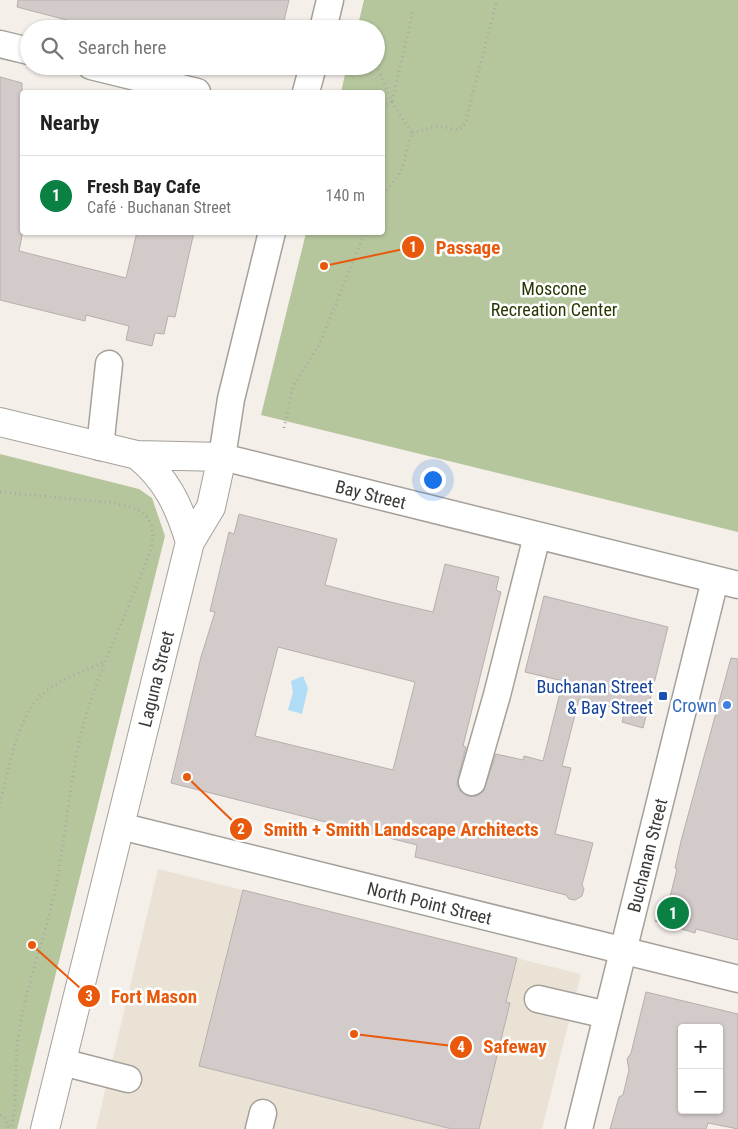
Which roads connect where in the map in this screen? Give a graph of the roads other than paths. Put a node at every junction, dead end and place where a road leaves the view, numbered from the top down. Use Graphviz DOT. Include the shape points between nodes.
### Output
graph roads {
  1 [pos="330,0"];
  2 [pos="324,20"];
  3 [pos="0,44"];
  4 [pos="20,49"];
  5 [pos="128,75"];
  6 [pos="311,75"];
  7 [pos="189,90"];
  8 [pos="307,90"];
  9 [pos="271,235"];
  10 [pos="109,364"];
  11 [pos="0,422"];
  12 [pos="100,447"];
  13 [pos="138,455"];
  14 [pos="222,457"];
  15 [pos="537,536"];
  16 [pos="190,542"];
  17 [pos="726,582"];
  18 [pos="472,782"];
  19 [pos="120,826"];
  20 [pos="623,951"];
  21 [pos="738,979"];
  22 [pos="538,999"];
  23 [pos="607,1016"];
  24 [pos="62,1062"];
  25 [pos="128,1079"];
  26 [pos="46,1129"];
  27 [pos="579,1129"];
  1 -- 2 [label="street"];
  3 -- 4 [label="street"];
  5 -- 7 [label="street"];
  6 -- 8 [label="street"];
  9 -- 14 [label="street, Laguna Street" via="231,399"];
  10 -- 12 [label="street"];
  11 -- 12 [label="main road, Bay Street"];
  12 -- 13 [label="main road, Bay Street"];
  13 -- 14 [label="main road, Bay Street"];
  13 -- 16 [label="main road" via="165,483"];
  14 -- 15 [label="street, Bay Street"];
  14 -- 16 [label="main road, Laguna Street" via="212,507"];
  15 -- 17 [label="street, Bay Street"];
  15 -- 18 [label="street"];
  16 -- 19 [label="main road, Laguna Street"];
  17 -- 20 [label="street, Buchanan Street"];
  19 -- 20 [label="street, North Point Street"];
  19 -- 24 [label="main road, Laguna Street"];
  20 -- 21 [label="street, North Point Street"];
  20 -- 23 [label="street, Buchanan Street"];
  22 -- 23 [label="street"];
  23 -- 27 [label="street, Buchanan Street"];
  24 -- 25 [label="street"];
  24 -- 26 [label="main road, Laguna Street"];
}
